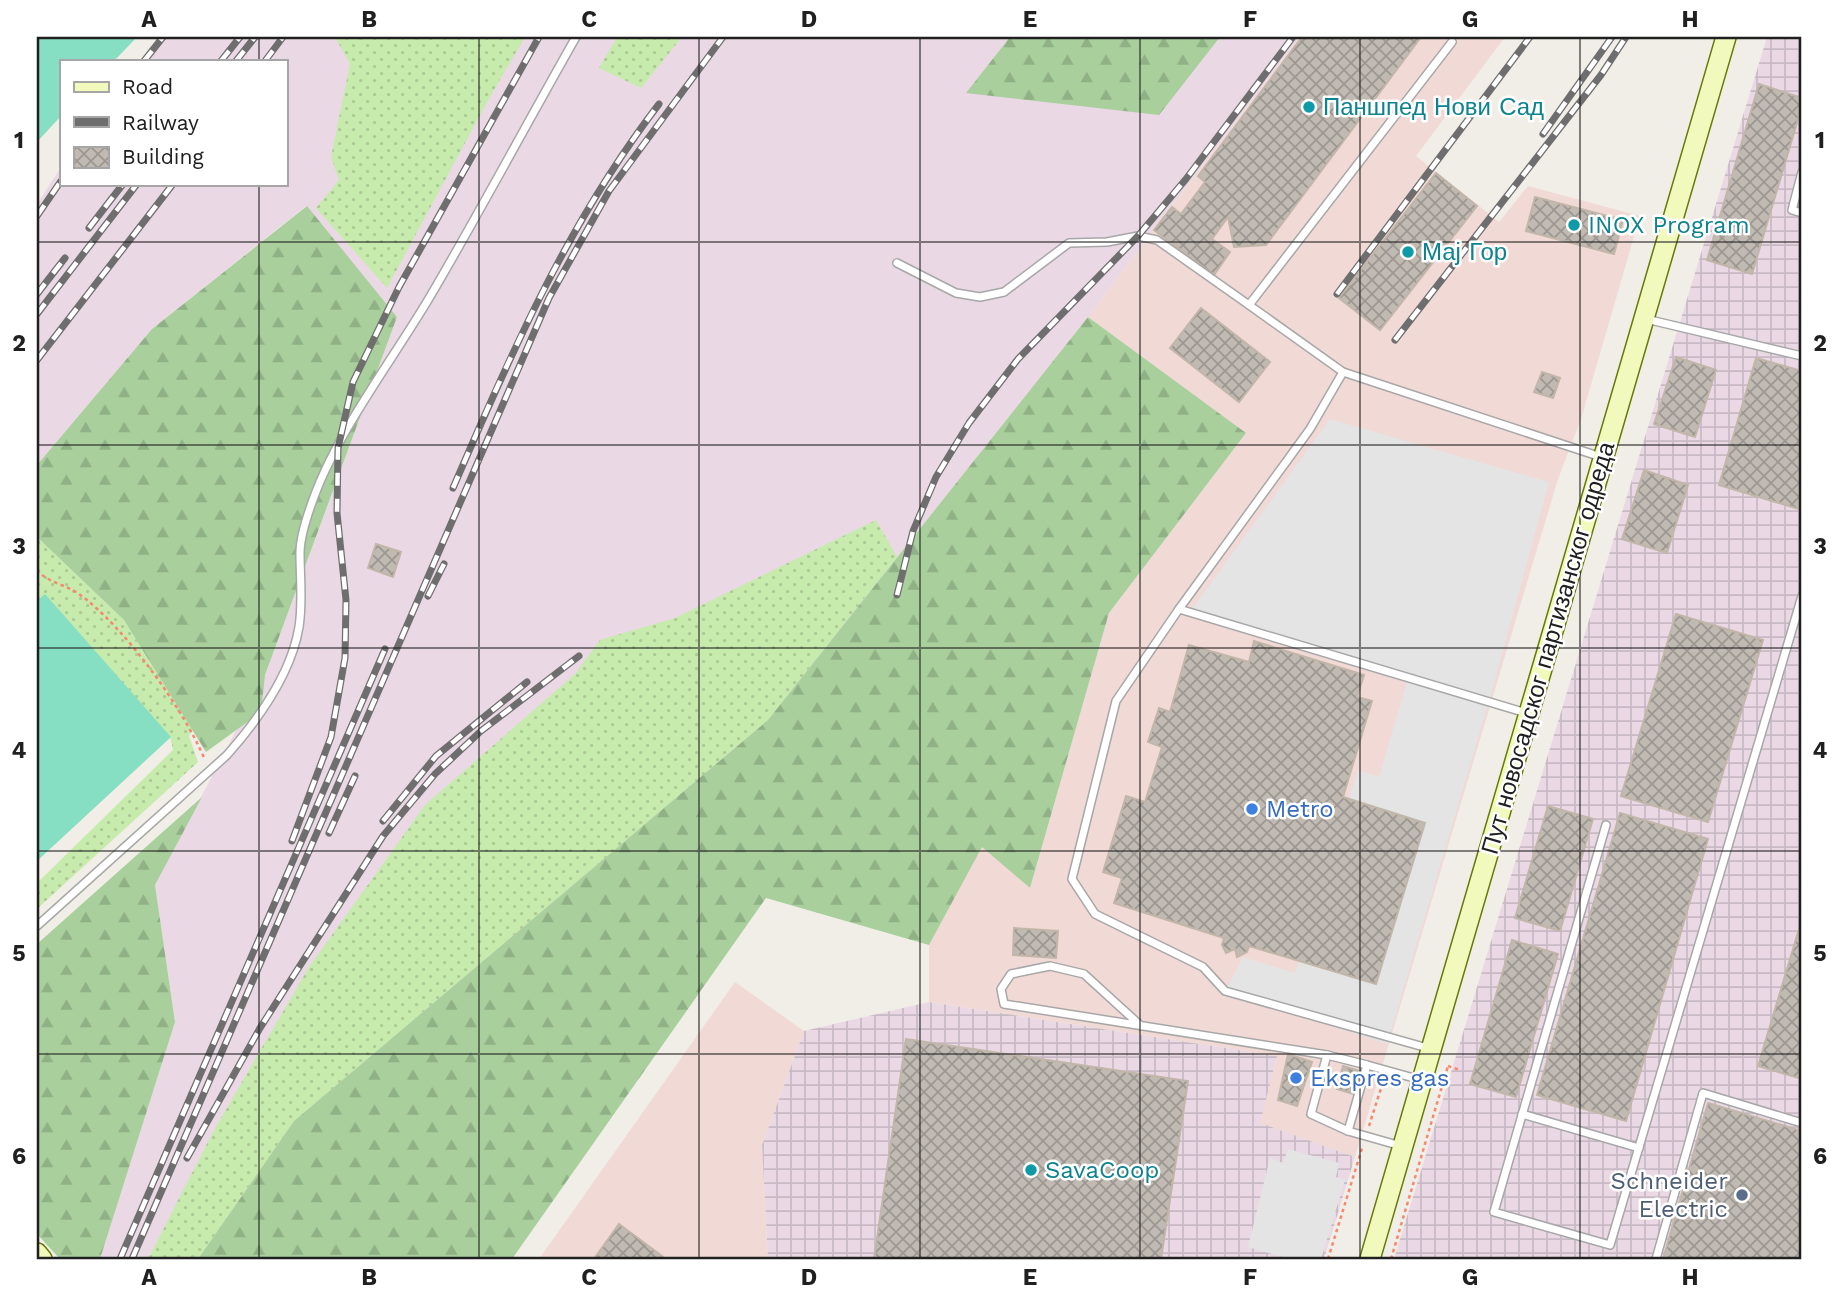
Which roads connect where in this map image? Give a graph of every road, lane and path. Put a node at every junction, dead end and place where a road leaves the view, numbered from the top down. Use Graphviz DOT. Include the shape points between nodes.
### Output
graph roads {
  1 [pos="576,37"];
  2 [pos="1726,37"];
  3 [pos="1452,42"];
  4 [pos="1802,172"];
  5 [pos="1802,214"];
  6 [pos="897,263"];
  7 [pos="1249,305"];
  8 [pos="1641,318"];
  9 [pos="1802,356"];
  10 [pos="1343,372"];
  11 [pos="1602,457"];
  12 [pos="37,570"];
  13 [pos="1802,596"];
  14 [pos="1179,609"];
  15 [pos="1530,714"];
  16 [pos="209,770"];
  17 [pos="1606,825"];
  18 [pos="37,926"];
  19 [pos="1141,1026"];
  20 [pos="1432,1049"];
  21 [pos="1327,1055"];
  22 [pos="1367,1065"];
  23 [pos="1448,1066"];
  24 [pos="1387,1070"];
  25 [pos="1422,1080"];
  26 [pos="1522,1114"];
  27 [pos="1802,1123"];
  28 [pos="1348,1131"];
  29 [pos="1366,1136"];
  30 [pos="1403,1146"];
  31 [pos="1639,1148"];
  32 [pos="37,1253"];
  33 [pos="43,1259"];
  34 [pos="1328,1259"];
  35 [pos="1370,1259"];
  36 [pos="1391,1259"];
  37 [pos="1656,1259"];
  1 -- 16 [label="lane" via="431,295 338,448 314,497 300,551 299,629 286,666 251,727"];
  2 -- 8 [label="street, Пут новосадског партизанског одреда"];
  3 -- 7 [label="lane"];
  4 -- 5 [label="lane" via="1792,210"];
  6 -- 7 [label="lane" via="956,293 980,297 1004,292 1069,243 1138,236 1157,240"];
  7 -- 10 [label="lane"];
  8 -- 9 [label="lane"];
  8 -- 11 [label="street, Пут новосадског партизанског одреда"];
  10 -- 11 [label="lane"];
  10 -- 14 [label="lane" via="1310,429"];
  11 -- 15 [label="street, Пут новосадског партизанског одреда"];
  12 -- 16 [label="path" via="43,578 77,592 116,626 193,730"];
  13 -- 31 [label="lane"];
  14 -- 15 [label="lane"];
  14 -- 20 [label="lane" via="1116,701 1072,879 1096,914 1203,967 1225,990"];
  15 -- 20 [label="street, Пут новосадског партизанског одреда"];
  16 -- 18 [label="lane"];
  17 -- 26 [label="lane"];
  19 -- 19 [label="lane" via="1004,1004 1001,989 1011,974 1050,967 1084,974"];
  19 -- 21 [label="lane"];
  20 -- 25 [label="street, Пут новосадског партизанског одреда"];
  21 -- 22 [label="lane"];
  21 -- 28 [label="lane" via="1311,1114"];
  22 -- 24 [label="lane"];
  22 -- 28 [label="lane"];
  23 -- 36 [label="path"];
  24 -- 25 [label="lane"];
  24 -- 29 [label="path"];
  25 -- 30 [label="street, Пут новосадског партизанског одреда"];
  26 -- 31 [label="lane"];
  26 -- 31 [label="lane" via="1494,1212 1610,1245"];
  27 -- 37 [label="lane" via="1703,1093"];
  28 -- 29 [label="lane"];
  29 -- 30 [label="lane"];
  29 -- 34 [label="path"];
  30 -- 35 [label="street, Пут новосадског партизанског одреда"];
  32 -- 33 [label="street"];
}
